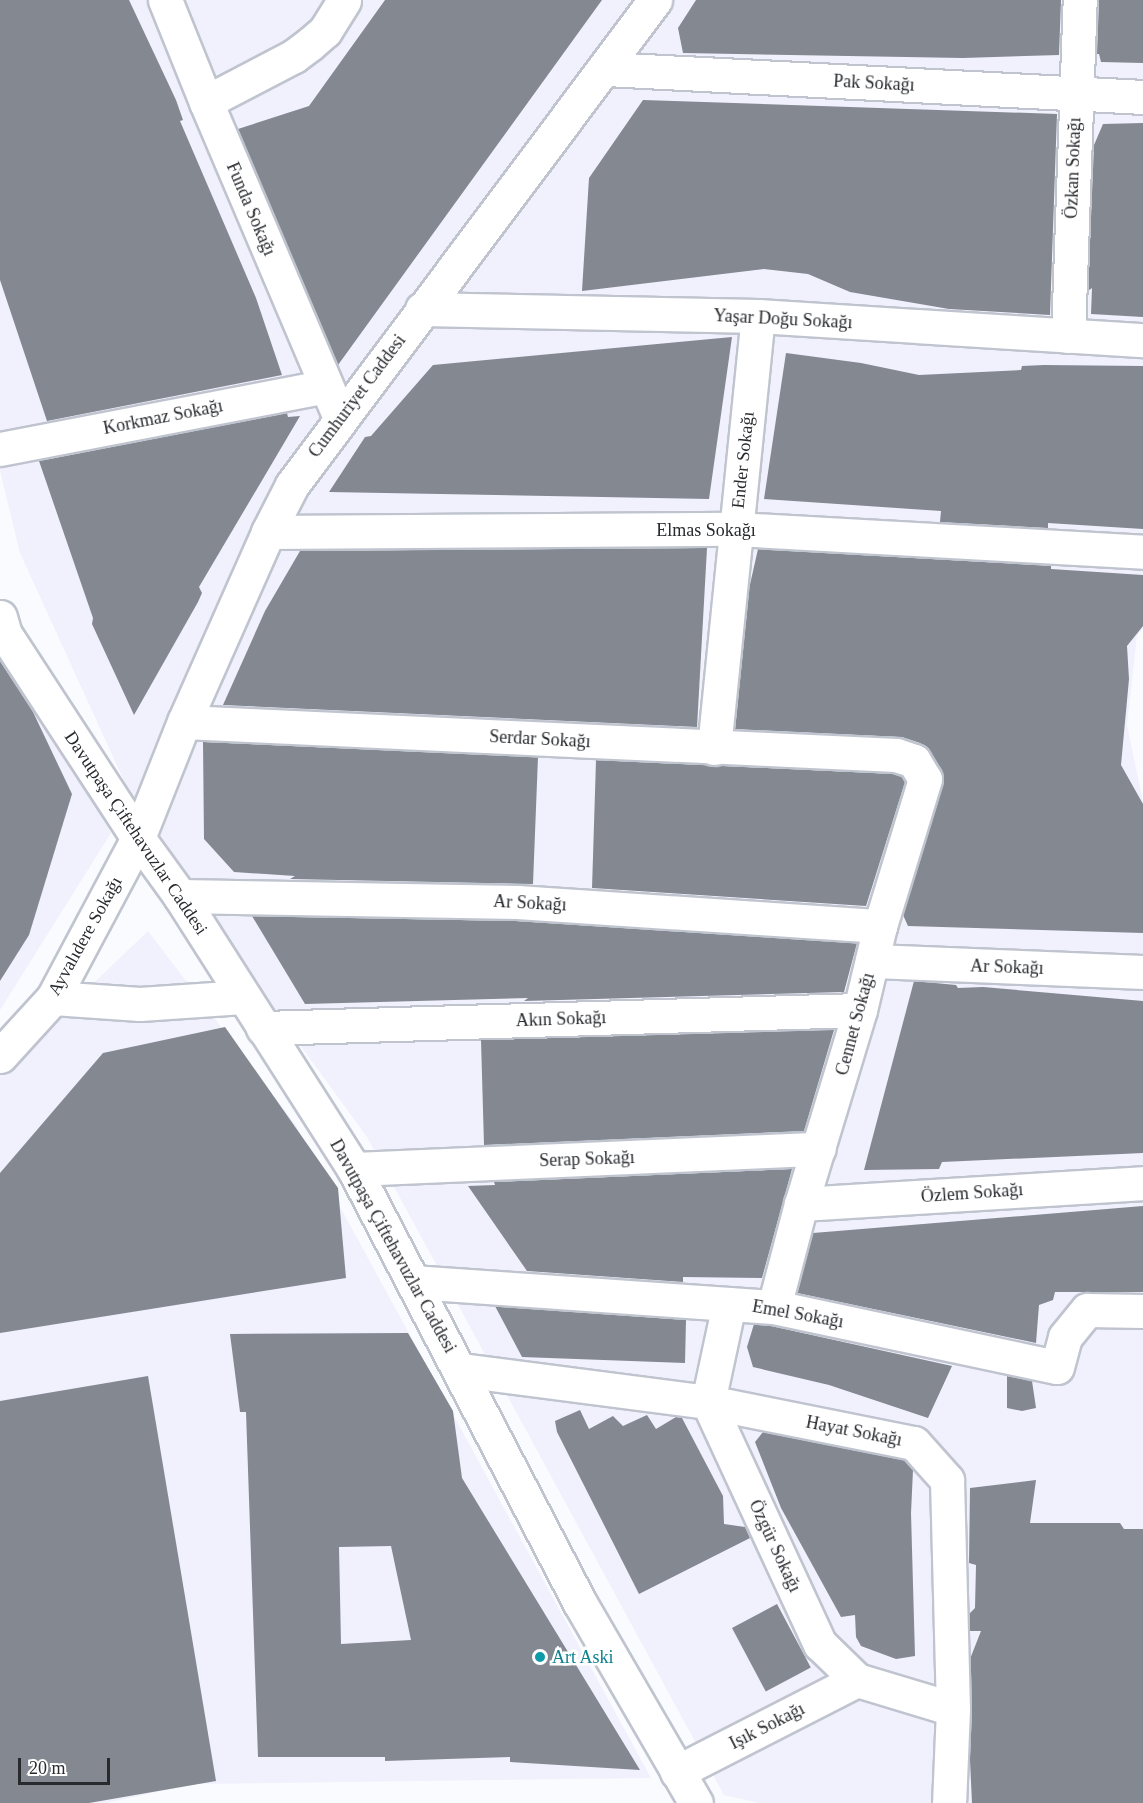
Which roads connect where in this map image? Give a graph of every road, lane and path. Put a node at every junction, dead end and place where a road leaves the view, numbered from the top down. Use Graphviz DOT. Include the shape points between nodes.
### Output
graph roads {
  1 [pos="165,0"];
  2 [pos="344,0"];
  3 [pos="655,0"];
  4 [pos="1080,0"];
  5 [pos="606,69"];
  6 [pos="1075,93"];
  7 [pos="1143,97"];
  8 [pos="206,102"];
  9 [pos="422,309"];
  10 [pos="758,316"];
  11 [pos="1068,336"];
  12 [pos="1143,340"];
  13 [pos="326,386"];
  14 [pos="340,418"];
  15 [pos="0,449"];
  16 [pos="736,529"];
  17 [pos="268,532"];
  18 [pos="1143,552"];
  19 [pos="0,617"];
  20 [pos="184,722"];
  21 [pos="714,748"];
  22 [pos="896,755"];
  23 [pos="138,838"];
  24 [pos="180,896"];
  25 [pos="880,926"];
  26 [pos="872,961"];
  27 [pos="1143,972"];
  28 [pos="52,998"];
  29 [pos="243,998"];
  30 [pos="860,1010"];
  31 [pos="263,1028"];
  32 [pos="0,1056"];
  33 [pos="819,1149"];
  34 [pos="354,1168"];
  35 [pos="1143,1183"];
  36 [pos="801,1204"];
  37 [pos="414,1282"];
  38 [pos="729,1304"];
  39 [pos="774,1307"];
  40 [pos="1143,1311"];
  41 [pos="461,1370"];
  42 [pos="708,1402"];
  43 [pos="857,1680"];
  44 [pos="953,1709"];
  45 [pos="677,1772"];
  46 [pos="696,1803"];
  47 [pos="949,1803"];
  1 -- 8 [label="street, Funda Sokağı"];
  2 -- 8 [label="street" via="325,31 302,50"];
  3 -- 5 [label="street, Cumhuriyet Caddesi"];
  4 -- 6 [label="street, Özkan Sokağı"];
  5 -- 6 [label="street, Pak Sokağı"];
  5 -- 9 [label="street, Cumhuriyet Caddesi"];
  6 -- 7 [label="street, Pak Sokağı"];
  6 -- 11 [label="street, Özkan Sokağı"];
  8 -- 13 [label="street, Funda Sokağı"];
  9 -- 10 [label="street, Yaşar Doğu Sokağı"];
  9 -- 14 [label="street, Cumhuriyet Caddesi"];
  10 -- 11 [label="street, Yaşar Doğu Sokağı"];
  10 -- 16 [label="street, Ender Sokağı"];
  11 -- 12 [label="street, Yaşar Doğu Sokağı"];
  13 -- 14 [label="street, Funda Sokağı"];
  13 -- 15 [label="street, Korkmaz Sokağı"];
  14 -- 17 [label="street, Cumhuriyet Caddesi" via="292,485"];
  16 -- 17 [label="street, Elmas Sokağı"];
  16 -- 18 [label="street, Elmas Sokağı"];
  16 -- 21 [label="street, Ender Sokağı"];
  17 -- 20 [label="street, Cumhuriyet Caddesi"];
  19 -- 23 [label="street, Davutpaşa Çiftehavuzlar Caddesi" via="5,634"];
  20 -- 21 [label="street, Serdar Sokağı"];
  20 -- 23 [label="street, Cumhuriyet Caddesi"];
  21 -- 22 [label="street, Serdar Sokağı"];
  22 -- 25 [label="street, Cennet Sokağı" via="914,761 925,779"];
  23 -- 24 [label="street, Davutpaşa Çiftehavuzlar Caddesi"];
  23 -- 28 [label="street, Ayvalıdere Sokağı"];
  24 -- 25 [label="street, Ar Sokağı" via="517,902"];
  24 -- 29 [label="street, Davutpaşa Çiftehavuzlar Caddesi"];
  25 -- 26 [label="street, Cennet Sokağı"];
  26 -- 27 [label="street, Ar Sokağı"];
  26 -- 30 [label="street, Cennet Sokağı"];
  28 -- 29 [label="street" via="140,1004"];
  28 -- 32 [label="street, Ayvalıdere Sokağı"];
  29 -- 31 [label="street, Davutpaşa Çiftehavuzlar Caddesi"];
  30 -- 31 [label="street, Akın Sokağı"];
  30 -- 33 [label="street, Cennet Sokağı"];
  31 -- 34 [label="street, Davutpaşa Çiftehavuzlar Caddesi"];
  33 -- 34 [label="street, Serap Sokağı"];
  33 -- 36 [label="street, Cennet Sokağı"];
  34 -- 37 [label="street, Davutpaşa Çiftehavuzlar Caddesi"];
  35 -- 36 [label="street, Özlem Sokağı"];
  36 -- 39 [label="street, Cennet Sokağı"];
  37 -- 38 [label="street, Emel Sokağı"];
  37 -- 41 [label="street, Davutpaşa Çiftehavuzlar Caddesi"];
  38 -- 39 [label="street, Emel Sokağı"];
  38 -- 42 [label="street"];
  39 -- 40 [label="street, Emel Sokağı" via="1057,1367 1065,1337 1087,1310"];
  41 -- 42 [label="street, Hayat Sokağı"];
  41 -- 45 [label="street, Davutpaşa Çiftehavuzlar Caddesi" via="580,1603"];
  42 -- 43 [label="street, Özgür Sokağı" via="820,1644"];
  42 -- 44 [label="street, Hayat Sokağı" via="914,1443 947,1480"];
  43 -- 44 [label="street, Özgür Sokağı"];
  43 -- 45 [label="street, Işık Sokağı"];
  44 -- 47 [label="street, Hayat Sokağı"];
  45 -- 46 [label="street, Davutpaşa Çiftehavuzlar Caddesi"];
}
